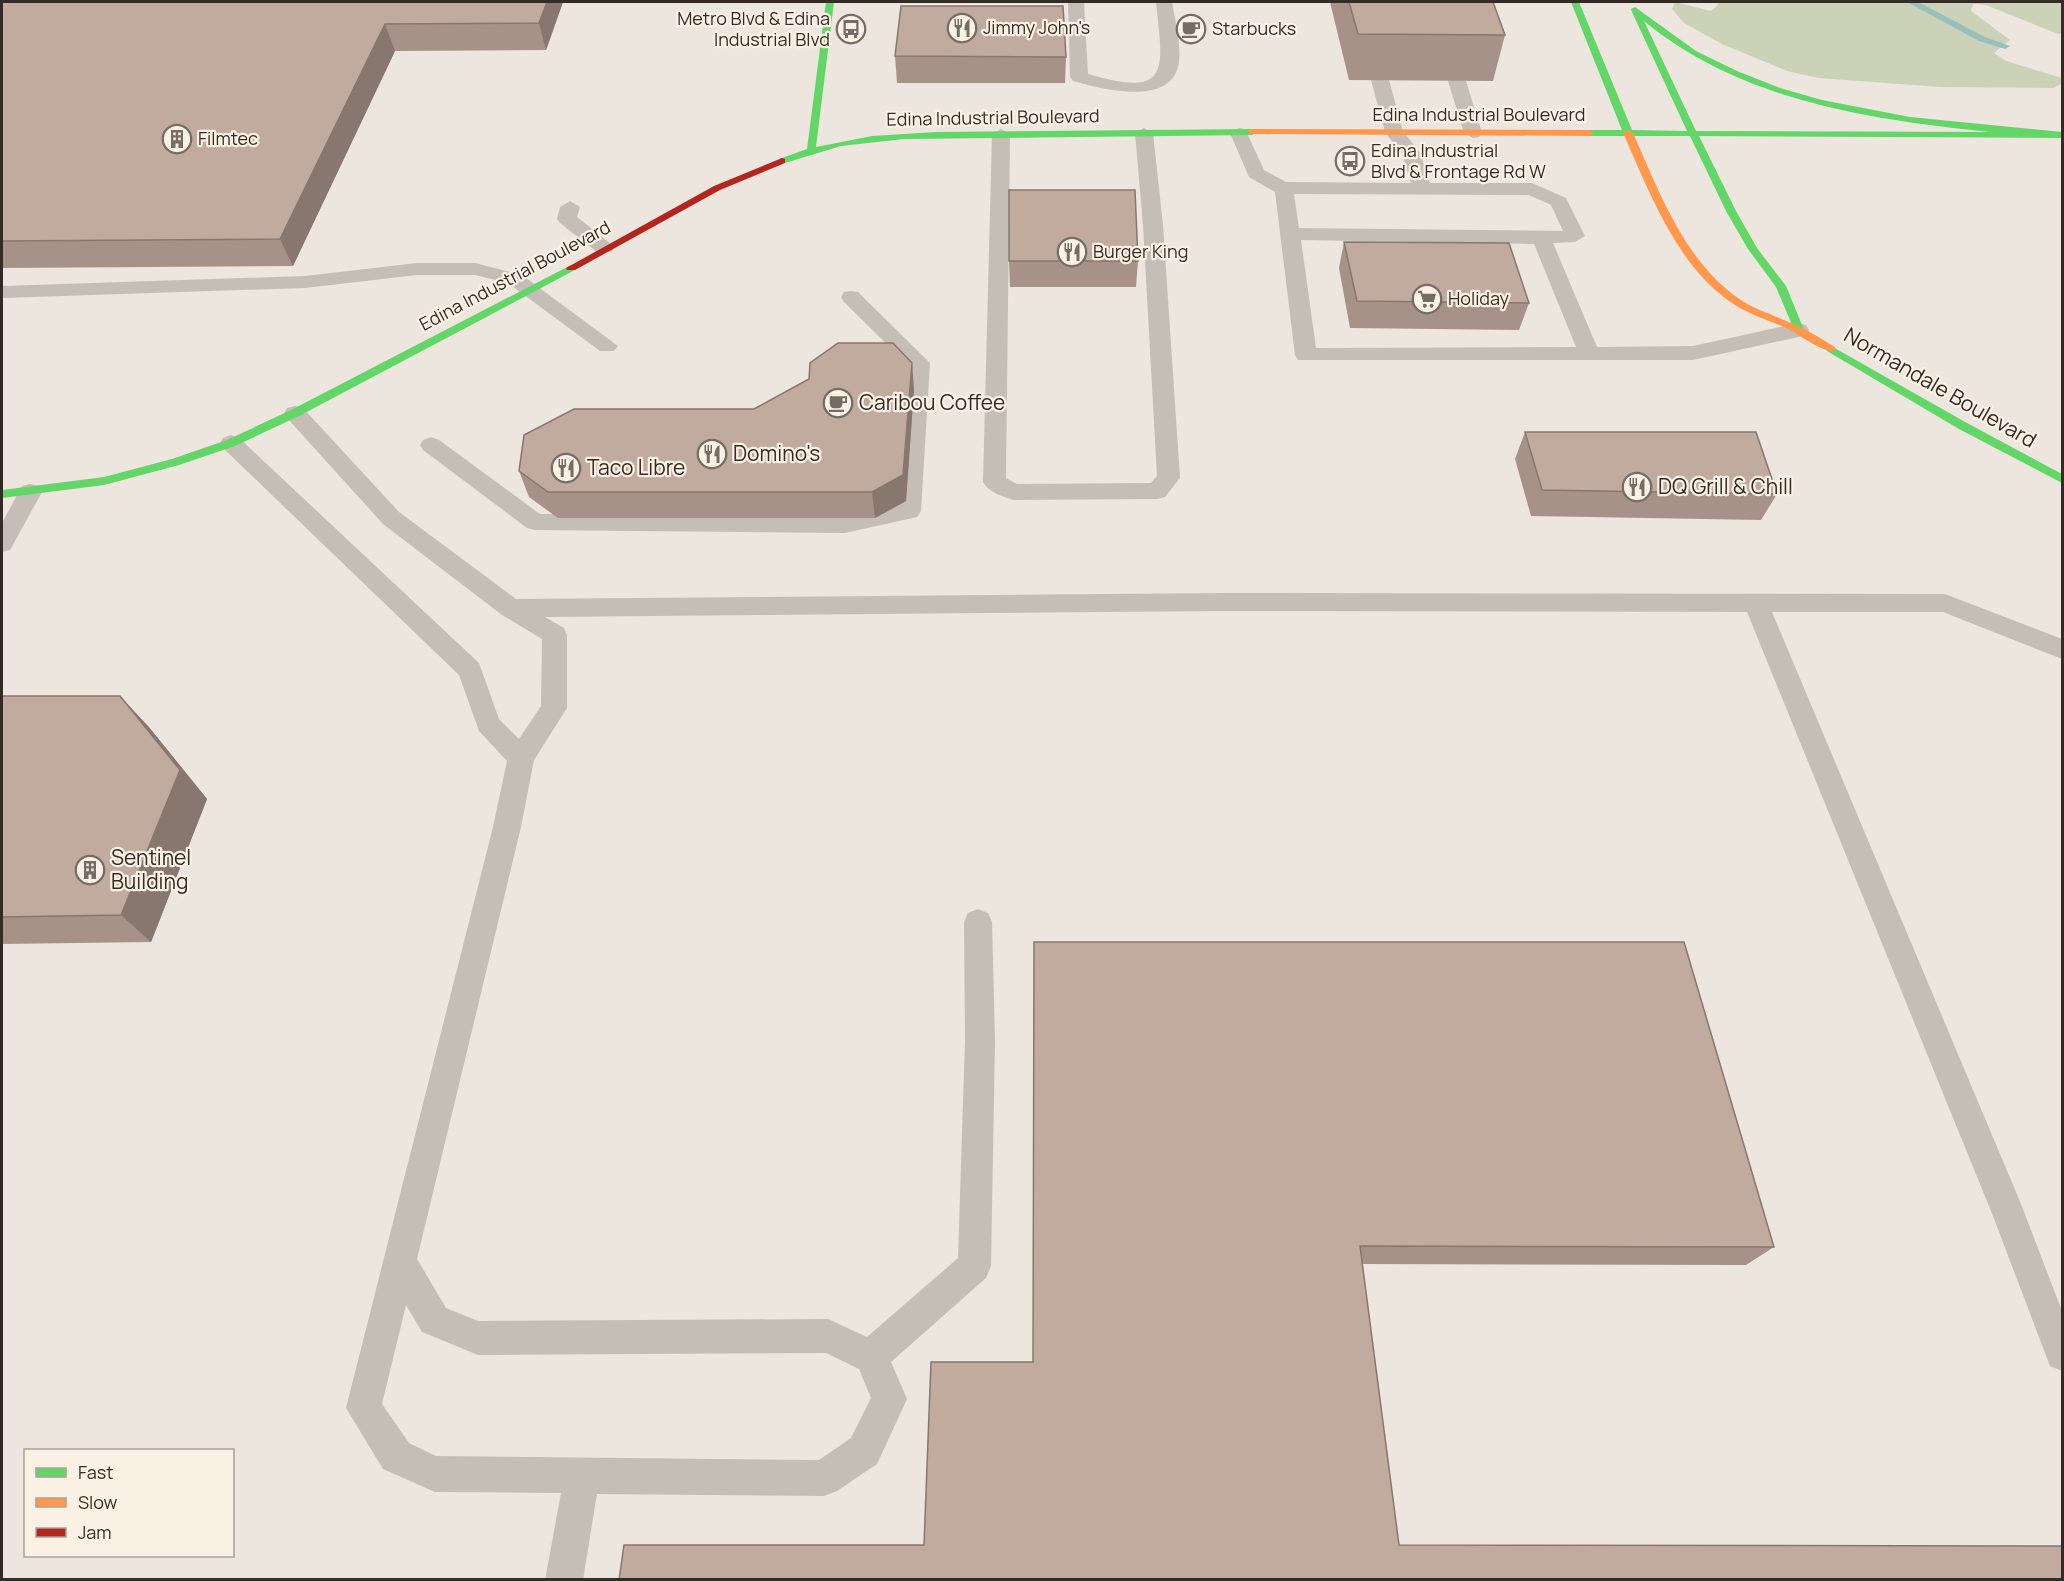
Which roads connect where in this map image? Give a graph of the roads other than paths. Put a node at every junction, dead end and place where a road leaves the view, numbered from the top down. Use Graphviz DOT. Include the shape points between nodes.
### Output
graph roads {
  1 [pos="830,2"];
  2 [pos="1077,2"];
  3 [pos="1164,2"];
  4 [pos="1575,2"];
  5 [pos="1633,5"];
  6 [pos="1380,80"];
  7 [pos="1457,81"];
  8 [pos="1394,132"];
  9 [pos="1144,133"];
  10 [pos="1239,133"];
  11 [pos="1473,133"];
  12 [pos="1628,133"];
  13 [pos="1693,133"];
  14 [pos="1001,134"];
  15 [pos="2046,135"];
  16 [pos="2062,135"];
  17 [pos="811,149"];
  18 [pos="1282,188"];
  19 [pos="1422,189"];
  20 [pos="570,207"];
  21 [pos="1290,234"];
  22 [pos="1541,238"];
  23 [pos="604,248"];
  24 [pos="531,290"];
  25 [pos="2,292"];
  26 [pos="851,297"];
  27 [pos="1799,330"];
  28 [pos="607,346"];
  29 [pos="1589,353"];
  30 [pos="295,414"];
  31 [pos="231,443"];
  32 [pos="431,445"];
  33 [pos="2062,479"];
  34 [pos="30,492"];
  35 [pos="2,494"];
  36 [pos="2,544"];
  37 [pos="1756,603"];
  38 [pos="511,608"];
  39 [pos="2062,649"];
  40 [pos="521,758"];
  41 [pos="978,922"];
  42 [pos="399,1259"];
  43 [pos="2062,1354"];
  44 [pos="871,1357"];
  45 [pos="582,1475"];
  46 [pos="564,1580"];
  1 -- 17 [label="main road"];
  2 -- 3 [label="lane" via="1079,77 1109,86 1138,86 1164,78 1170,65"];
  4 -- 12 [label="main road, Normandale Boulevard"];
  5 -- 13 [label="main road"];
  5 -- 15 [label="main road" via="1692,52 1752,81 1848,110 1912,122"];
  6 -- 8 [label="lane"];
  7 -- 11 [label="lane"];
  8 -- 10 [label="main road, Edina Industrial Boulevard"];
  8 -- 11 [label="main road, Edina Industrial Boulevard"];
  8 -- 19 [label="lane" via="1411,153"];
  9 -- 10 [label="main road, Edina Industrial Boulevard"];
  9 -- 14 [label="main road, Edina Industrial Boulevard"];
  9 -- 14 [label="lane" via="1169,478 1157,491 1014,492 994,482"];
  10 -- 18 [label="lane" via="1256,173"];
  11 -- 12 [label="main road, Edina Industrial Boulevard"];
  12 -- 13 [label="main road, Edina Industrial Boulevard"];
  12 -- 27 [label="main road, Normandale Boulevard" via="1651,182 1699,263 1732,298"];
  13 -- 15 [label="main road, Edina Industrial Boulevard"];
  13 -- 27 [label="main road" via="1731,211 1781,286"];
  14 -- 17 [label="main road, Edina Industrial Boulevard" via="898,137"];
  15 -- 16 [label="main road, Edina Industrial Boulevard"];
  17 -- 23 [label="main road, Edina Industrial Boulevard" via="717,188"];
  18 -- 19 [label="lane"];
  18 -- 21 [label="lane"];
  19 -- 22 [label="lane" via="1532,189 1559,202 1575,236"];
  20 -- 23 [label="lane" via="567,219"];
  21 -- 22 [label="lane"];
  21 -- 29 [label="lane" via="1306,355"];
  22 -- 29 [label="lane"];
  23 -- 24 [label="main road, Edina Industrial Boulevard"];
  24 -- 25 [label="lane" via="515,279 475,269 417,269 305,282"];
  24 -- 28 [label="lane"];
  24 -- 30 [label="main road, Edina Industrial Boulevard"];
  26 -- 32 [label="lane" via="919,363 909,511 845,525 535,522"];
  27 -- 29 [label="lane" via="1693,353"];
  27 -- 33 [label="main road, Normandale Boulevard" via="1993,445"];
  30 -- 31 [label="main road, Edina Industrial Boulevard"];
  30 -- 38 [label="lane" via="391,518"];
  31 -- 34 [label="main road, Edina Industrial Boulevard" via="104,481"];
  31 -- 40 [label="lane" via="470,670 488,724"];
  34 -- 35 [label="main road, Edina Industrial Boulevard"];
  34 -- 36 [label="lane"];
  37 -- 38 [label="lane" via="1227,602"];
  37 -- 39 [label="lane" via="1945,603"];
  37 -- 43 [label="lane"];
  38 -- 40 [label="lane" via="555,635 554,708"];
  40 -- 42 [label="lane"];
  41 -- 44 [label="lane" via="980,1040 974,1266"];
  42 -- 44 [label="lane" via="435,1320 478,1338 828,1336"];
  42 -- 45 [label="lane" via="364,1408 396,1456 435,1474"];
  44 -- 45 [label="lane" via="889,1399 864,1452 824,1478"];
  45 -- 46 [label="lane"];
}
